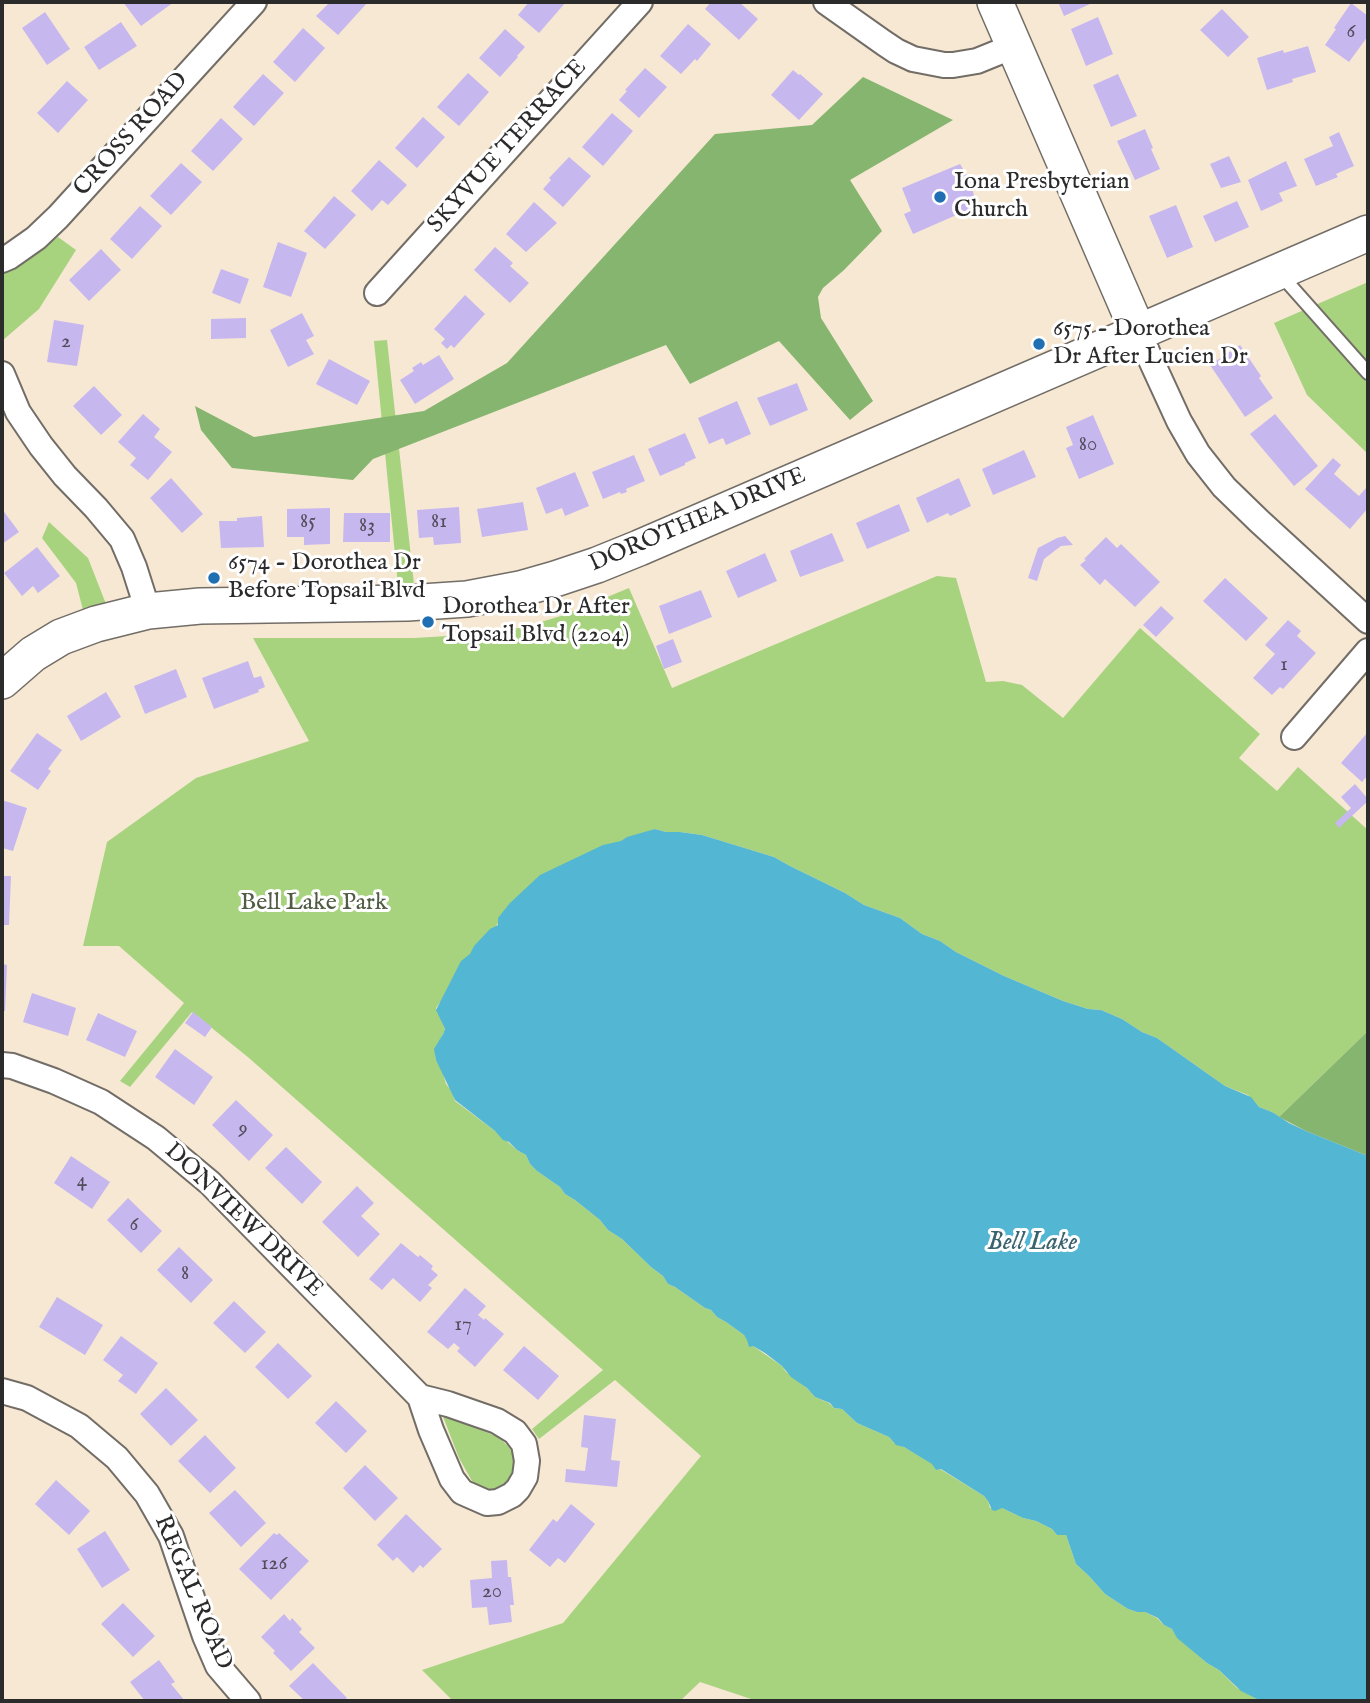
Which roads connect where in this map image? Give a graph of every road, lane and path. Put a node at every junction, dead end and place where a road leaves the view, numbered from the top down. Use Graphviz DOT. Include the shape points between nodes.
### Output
graph roads {
  1 [pos="254,2"];
  2 [pos="640,2"];
  3 [pos="826,2"];
  4 [pos="995,2"];
  5 [pos="1014,46"];
  6 [pos="1368,233"];
  7 [pos="2,260"];
  8 [pos="1279,272"];
  9 [pos="376,293"];
  10 [pos="1139,334"];
  11 [pos="1368,373"];
  12 [pos="2,374"];
  13 [pos="148,611"];
  14 [pos="1368,621"];
  15 [pos="1368,651"];
  16 [pos="2,681"];
  17 [pos="1294,737"];
  18 [pos="2,1065"];
  19 [pos="2,1391"];
  20 [pos="420,1397"];
  21 [pos="248,1701"];
  1 -- 7 [label="street, CROSS ROAD" via="58,217"];
  2 -- 9 [label="street, SKYVUE TERRACE"];
  3 -- 5 [label="street" via="913,59 953,65"];
  4 -- 5 [label="street"];
  5 -- 10 [label="street"];
  6 -- 8 [label="street, DOROTHEA DRIVE"];
  8 -- 10 [label="street, DOROTHEA DRIVE"];
  8 -- 11 [label="lane"];
  10 -- 13 [label="street, DOROTHEA DRIVE" via="639,548 520,589 407,603"];
  10 -- 14 [label="street" via="1198,454 1259,521"];
  12 -- 13 [label="street" via="18,412 41,446 122,540"];
  13 -- 16 [label="street, DOROTHEA DRIVE" via="61,637"];
  15 -- 17 [label="street"];
  18 -- 20 [label="street, DONVIEW DRIVE" via="101,1102 156,1138 210,1183"];
  19 -- 21 [label="street, REGAL ROAD" via="27,1398 79,1426 117,1458 147,1494 171,1536 218,1666"];
  20 -- 20 [label="street, DONVIEW DRIVE" via="452,1479 462,1492 487,1503 512,1495 527,1461 516,1432 497,1421"];
}
